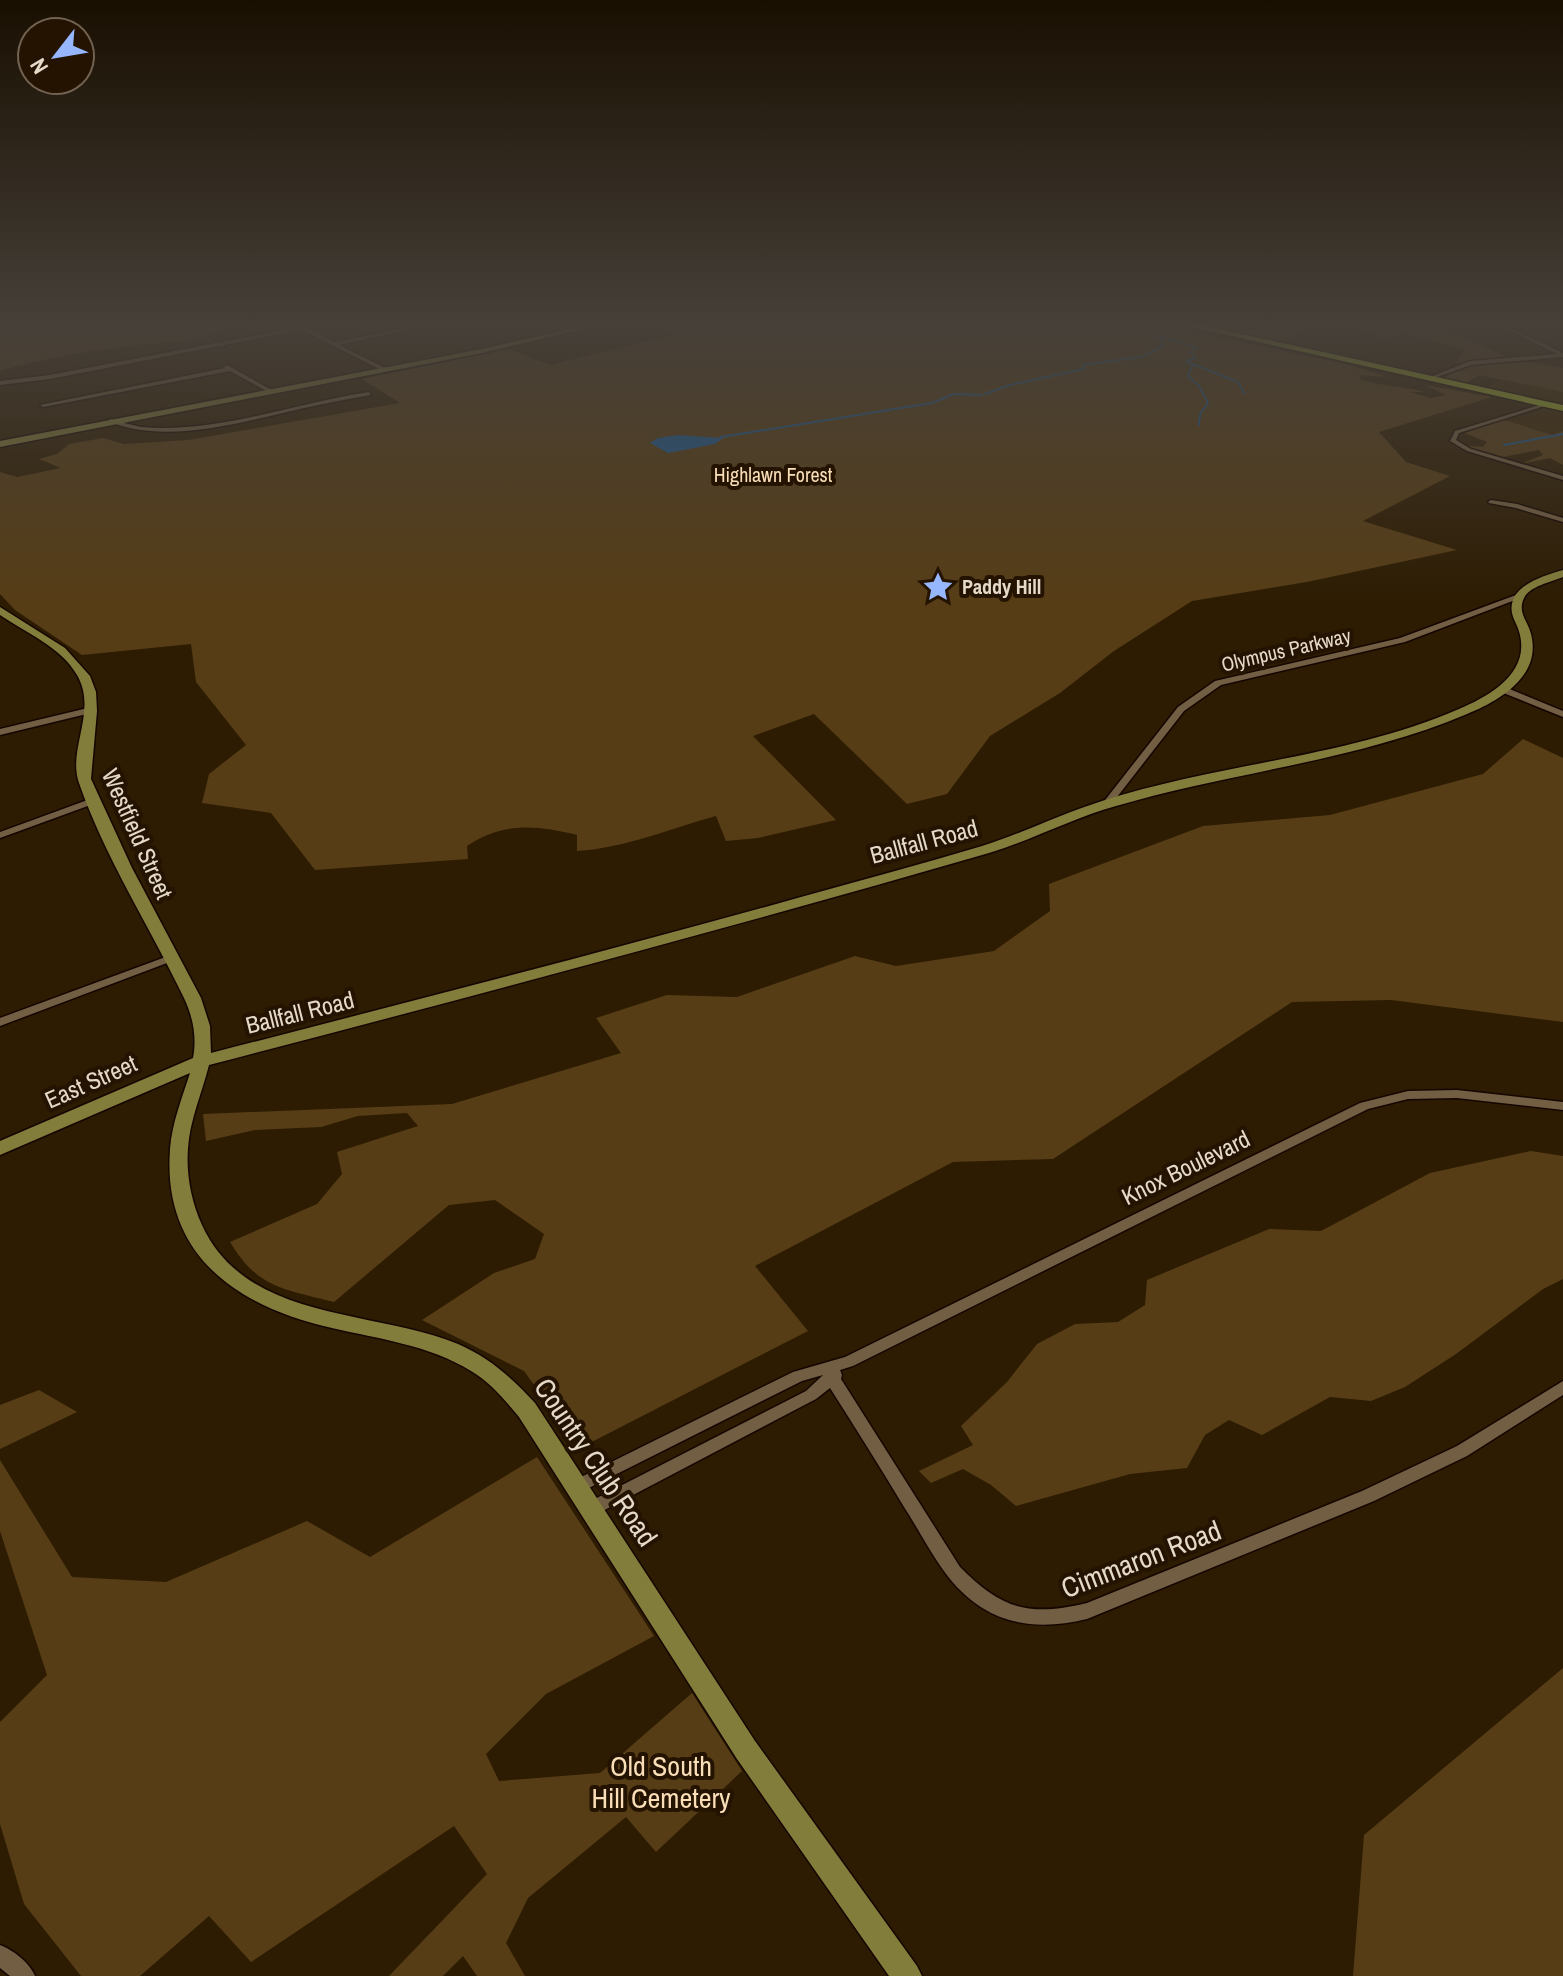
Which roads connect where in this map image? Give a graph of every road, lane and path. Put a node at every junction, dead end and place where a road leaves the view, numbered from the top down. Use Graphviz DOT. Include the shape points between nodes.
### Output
graph roads {
  1 [pos="138,416"];
  2 [pos="249,416"];
  3 [pos="1509,416"];
  4 [pos="111,421"];
  5 [pos="0,444"];
  6 [pos="1563,478"];
  7 [pos="1491,502"];
  8 [pos="1563,520"];
  9 [pos="1563,573"];
  10 [pos="1519,597"];
  11 [pos="0,610"];
  12 [pos="1504,690"];
  13 [pos="92,707"];
  14 [pos="1563,714"];
  15 [pos="0,729"];
  16 [pos="91,797"];
  17 [pos="1107,804"];
  18 [pos="0,827"];
  19 [pos="0,835"];
  20 [pos="171,958"];
  21 [pos="0,1022"];
  22 [pos="202,1061"];
  23 [pos="1563,1106"];
  24 [pos="0,1148"];
  25 [pos="829,1373"];
  26 [pos="1563,1387"];
  27 [pos="576,1487"];
  28 [pos="591,1509"];
  29 [pos="0,1955"];
  30 [pos="25,1976"];
  31 [pos="907,1976"];
  1 -- 4 [label="main road"];
  2 -- 4 [label="street" via="149,430"];
  3 -- 6 [label="street" via="1461,431 1453,441"];
  4 -- 5 [label="main road"];
  7 -- 8 [label="street"];
  9 -- 10 [label="main road"];
  10 -- 12 [label="main road" via="1516,613 1526,635 1526,653 1517,678"];
  10 -- 17 [label="street, Olympus Parkway" via="1388,644 1218,683 1181,709"];
  11 -- 13 [label="main road, Westfield Street" via="67,654 83,671"];
  12 -- 14 [label="street"];
  12 -- 17 [label="main road, Ballfall Road" via="1462,712 1381,740"];
  13 -- 15 [label="street"];
  13 -- 16 [label="main road, Westfield Street" via="83,758"];
  16 -- 18 [label="street"];
  16 -- 19 [label="street"];
  16 -- 20 [label="main road, Westfield Street"];
  17 -- 22 [label="main road, Ballfall Road" via="975,852 485,989"];
  20 -- 21 [label="street"];
  20 -- 22 [label="main road, Westfield Street" via="203,1028"];
  22 -- 24 [label="main road, East Street"];
  22 -- 27 [label="main road, Country Club Road" via="177,1156 191,1226 210,1256 241,1285 285,1308 412,1338 479,1365 527,1410"];
  23 -- 25 [label="street, Knox Boulevard" via="1457,1094 1408,1095 1364,1106"];
  25 -- 26 [label="street, Cimmaron Road" via="954,1572 990,1606 1035,1619 1087,1611 1368,1496 1462,1451"];
  25 -- 27 [label="street, Knox Boulevard" via="798,1376"];
  25 -- 28 [label="street, Knox Boulevard" via="811,1395"];
  27 -- 28 [label="main road, Country Club Road"];
  28 -- 31 [label="main road, Country Club Road" via="746,1750"];
  29 -- 30 [label="street"];
}
